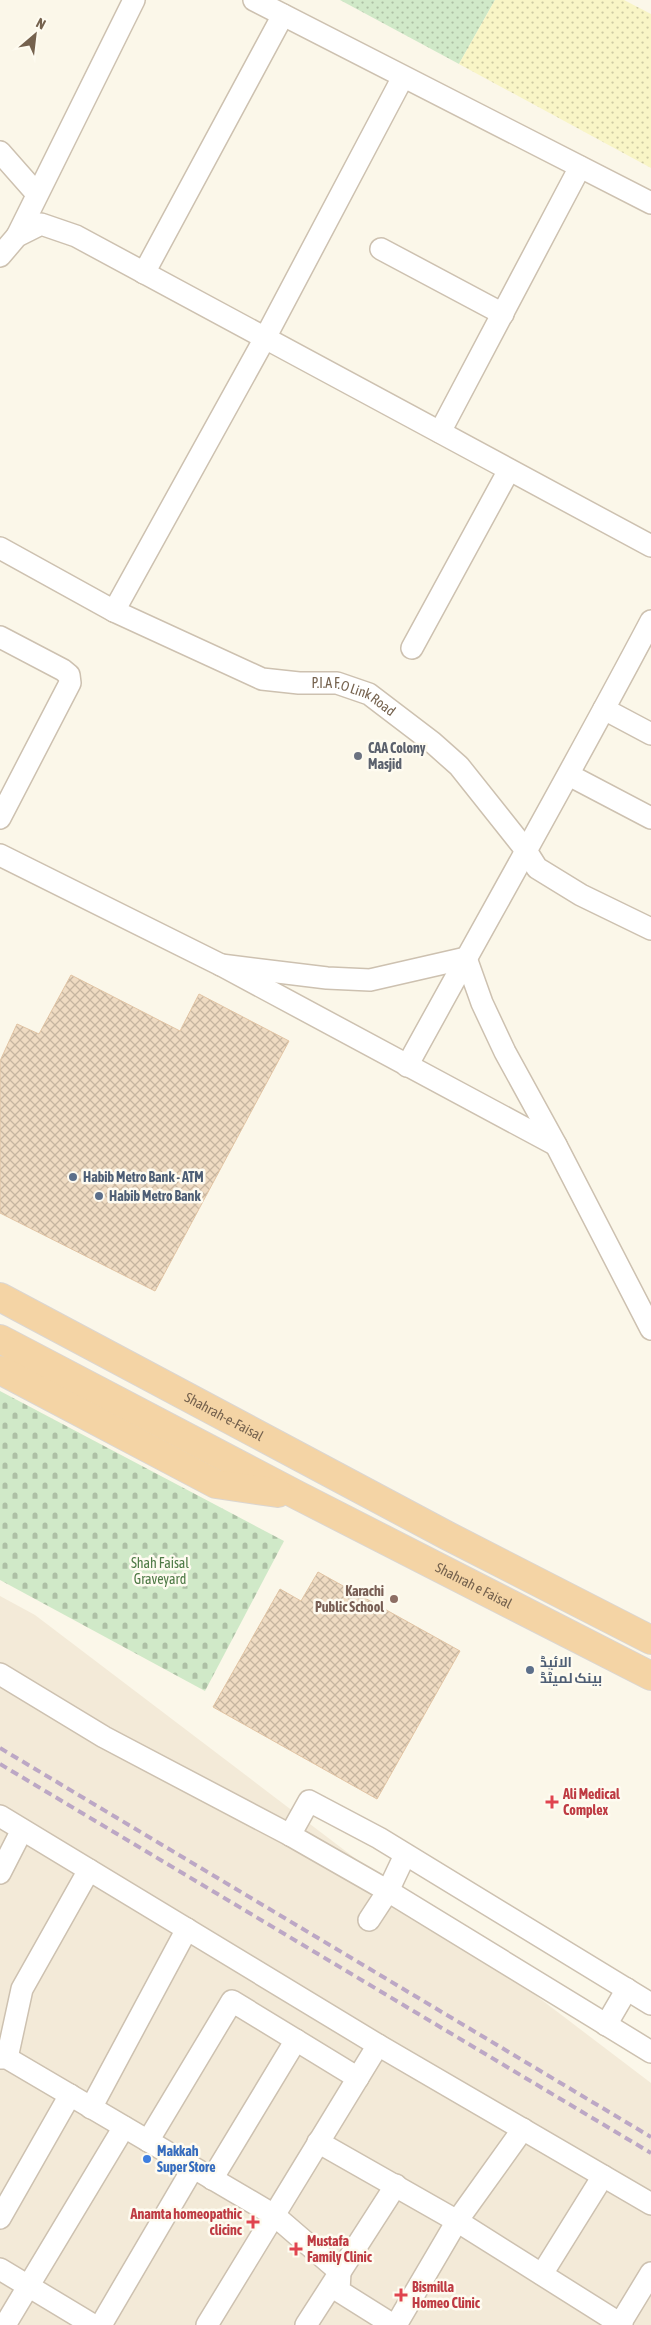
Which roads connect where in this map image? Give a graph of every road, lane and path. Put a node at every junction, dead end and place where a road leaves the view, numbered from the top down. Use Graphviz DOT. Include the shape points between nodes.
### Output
graph roads {
  1 [pos="134,0"];
  2 [pos="254,0"];
  3 [pos="282,15"];
  4 [pos="403,77"];
  5 [pos="0,152"];
  6 [pos="580,167"];
  7 [pos="38,194"];
  8 [pos="651,203"];
  9 [pos="17,236"];
  10 [pos="381,248"];
  11 [pos="0,256"];
  12 [pos="144,273"];
  13 [pos="503,314"];
  14 [pos="265,338"];
  15 [pos="440,432"];
  16 [pos="509,470"];
  17 [pos="651,546"];
  18 [pos="0,548"];
  19 [pos="114,610"];
  20 [pos="651,621"];
  21 [pos="2,642"];
  22 [pos="412,648"];
  23 [pos="604,710"];
  24 [pos="651,734"];
  25 [pos="569,774"];
  26 [pos="0,818"];
  27 [pos="651,818"];
  28 [pos="526,849"];
  29 [pos="0,855"];
  30 [pos="651,929"];
  31 [pos="466,958"];
  32 [pos="221,966"];
  33 [pos="407,1066"];
  34 [pos="556,1145"];
  35 [pos="0,1297"];
  36 [pos="648,1312"];
  37 [pos="0,1340"];
  38 [pos="0,1370"];
  39 [pos="297,1495"];
  40 [pos="651,1640"];
  41 [pos="0,1674"];
  42 [pos="651,1676"];
  43 [pos="0,1816"];
  44 [pos="22,1830"];
  45 [pos="290,1835"];
  46 [pos="405,1855"];
  47 [pos="89,1870"];
  48 [pos="0,1873"];
  49 [pos="388,1891"];
  50 [pos="368,1920"];
  51 [pos="187,1929"];
  52 [pos="627,1989"];
  53 [pos="651,2004"];
  54 [pos="606,2024"];
  55 [pos="296,2040"];
  56 [pos="378,2045"];
  57 [pos="651,2052"];
  58 [pos="3,2058"];
  59 [pos="358,2078"];
  60 [pos="70,2095"];
  61 [pos="91,2108"];
  62 [pos="124,2127"];
  63 [pos="523,2129"];
  64 [pos="148,2141"];
  65 [pos="318,2142"];
  66 [pos="193,2168"];
  67 [pos="603,2176"];
  68 [pos="212,2179"];
  69 [pos="396,2185"];
  70 [pos="651,2204"];
  71 [pos="274,2216"];
  72 [pos="0,2218"];
  73 [pos="458,2221"];
  74 [pos="0,2269"];
  75 [pos="340,2272"];
  76 [pos="651,2273"];
  77 [pos="542,2274"];
  78 [pos="29,2285"];
  79 [pos="621,2324"];
  80 [pos="5,2325"];
  81 [pos="92,2325"];
  82 [pos="101,2325"];
  83 [pos="207,2325"];
  84 [pos="306,2325"];
  85 [pos="394,2325"];
  1 -- 7 [label="street"];
  2 -- 3 [label="street"];
  3 -- 4 [label="street"];
  3 -- 12 [label="street"];
  4 -- 6 [label="street"];
  4 -- 14 [label="street"];
  5 -- 7 [label="street"];
  6 -- 8 [label="street"];
  6 -- 13 [label="street"];
  7 -- 9 [label="street"];
  9 -- 11 [label="street"];
  9 -- 12 [label="street" via="41,224 76,236"];
  10 -- 13 [label="street"];
  12 -- 14 [label="street"];
  13 -- 15 [label="street"];
  14 -- 15 [label="street"];
  14 -- 19 [label="street"];
  15 -- 16 [label="street"];
  16 -- 17 [label="street"];
  16 -- 22 [label="street"];
  18 -- 19 [label="street, P.I.A F.O Link Road"];
  19 -- 28 [label="street, P.I.A F.O Link Road" via="262,678 299,683 337,683 370,694 459,766"];
  20 -- 23 [label="street"];
  21 -- 26 [label="street" via="63,670 69,675 70,683"];
  23 -- 24 [label="street"];
  23 -- 25 [label="street"];
  25 -- 27 [label="street"];
  25 -- 28 [label="street"];
  28 -- 30 [label="street, P.I.A F.O Link Road" via="538,868 581,896"];
  28 -- 31 [label="street"];
  29 -- 32 [label="street"];
  31 -- 32 [label="street" via="370,980"];
  31 -- 33 [label="street"];
  31 -- 34 [label="street" via="505,1052"];
  32 -- 33 [label="street"];
  33 -- 34 [label="street"];
  34 -- 36 [label="street"];
  35 -- 40 [label="highway, Shahrah-e-Faisal" via="448,1536"];
  37 -- 39 [label="highway"];
  38 -- 39 [label="highway" via="216,1484"];
  39 -- 42 [label="highway, Shahrah e Faisal"];
  41 -- 45 [label="street" via="104,1737"];
  43 -- 44 [label="street"];
  44 -- 47 [label="street"];
  44 -- 48 [label="street"];
  45 -- 46 [label="street" via="309,1801"];
  45 -- 49 [label="street"];
  46 -- 49 [label="street"];
  46 -- 52 [label="street"];
  47 -- 51 [label="street"];
  47 -- 58 [label="street" via="22,1989"];
  49 -- 50 [label="street"];
  49 -- 54 [label="street"];
  51 -- 56 [label="street"];
  51 -- 61 [label="street"];
  52 -- 53 [label="street"];
  52 -- 54 [label="street"];
  54 -- 57 [label="street"];
  55 -- 59 [label="street"];
  55 -- 64 [label="street" via="232,2001"];
  55 -- 68 [label="street"];
  56 -- 59 [label="street"];
  56 -- 63 [label="street"];
  58 -- 60 [label="street"];
  59 -- 65 [label="street"];
  60 -- 61 [label="street"];
  60 -- 72 [label="street"];
  61 -- 62 [label="street"];
  62 -- 64 [label="street"];
  62 -- 78 [label="street"];
  63 -- 67 [label="street"];
  63 -- 73 [label="street"];
  64 -- 66 [label="street"];
  65 -- 69 [label="street"];
  65 -- 71 [label="street"];
  66 -- 68 [label="street"];
  66 -- 82 [label="street"];
  67 -- 70 [label="street"];
  67 -- 77 [label="street"];
  68 -- 71 [label="street"];
  69 -- 73 [label="street"];
  69 -- 75 [label="street"];
  71 -- 75 [label="street"];
  71 -- 83 [label="street"];
  73 -- 77 [label="street"];
  73 -- 85 [label="street"];
  74 -- 78 [label="street"];
  75 -- 84 [label="street"];
  75 -- 85 [label="street" via="339,2290"];
  76 -- 79 [label="street"];
  77 -- 79 [label="street"];
  78 -- 80 [label="street"];
  78 -- 81 [label="street"];
}
